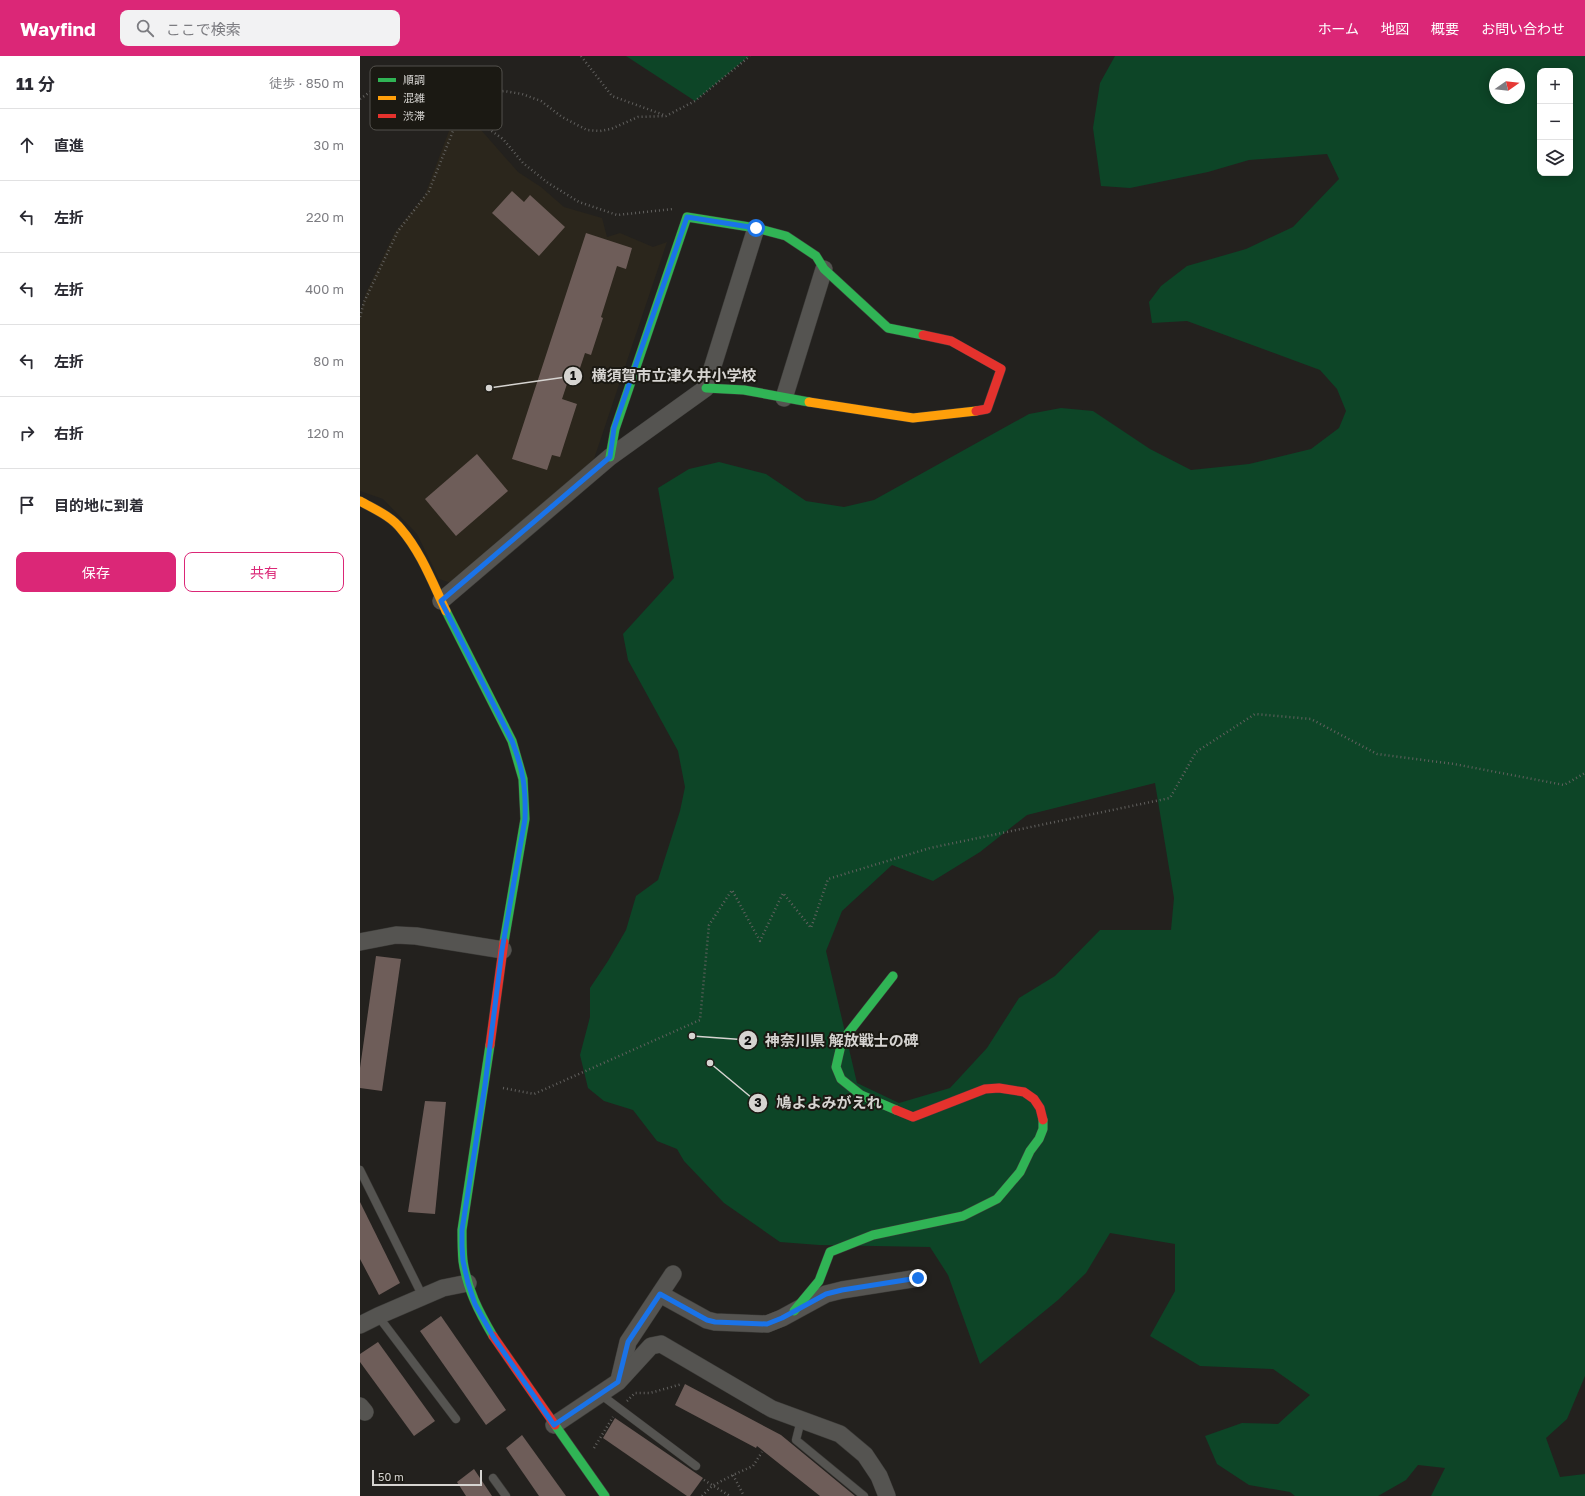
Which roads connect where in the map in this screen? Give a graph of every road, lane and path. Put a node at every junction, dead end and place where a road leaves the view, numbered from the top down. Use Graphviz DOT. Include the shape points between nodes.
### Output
graph roads {
  1 [pos="581,56"];
  2 [pos="750,56"];
  3 [pos="502,91"];
  4 [pos="370,92"];
  5 [pos="360,99"];
  6 [pos="666,116"];
  7 [pos="453,130"];
  8 [pos="490,130"];
  9 [pos="687,217"];
  10 [pos="756,228"];
  11 [pos="824,269"];
  12 [pos="360,317"];
  13 [pos="706,388"];
  14 [pos="784,398"];
  15 [pos="610,457"];
  16 [pos="360,501"];
  17 [pos="441,601"];
  18 [pos="1585,773"];
  19 [pos="360,942"];
  20 [pos="502,950"];
  21 [pos="893,976"];
  22 [pos="485,1085"];
  23 [pos="360,1170"];
  24 [pos="673,1274"];
  25 [pos="918,1278"];
  26 [pos="468,1283"];
  27 [pos="660,1294"];
  28 [pos="424,1297"];
  29 [pos="794,1311"];
  30 [pos="378,1316"];
  31 [pos="360,1325"];
  32 [pos="618,1382"];
  33 [pos="600,1394"];
  34 [pos="456,1419"];
  35 [pos="801,1420"];
  36 [pos="554,1425"];
  37 [pos="762,1452"];
  38 [pos="696,1466"];
  39 [pos="733,1475"];
  40 [pos="494,1478"];
  41 [pos="704,1480"];
  42 [pos="712,1486"];
  43 [pos="506,1496"];
  44 [pos="605,1496"];
  45 [pos="702,1496"];
  46 [pos="730,1496"];
  47 [pos="744,1496"];
  48 [pos="864,1496"];
  49 [pos="887,1496"];
  1 -- 6 [label="path" via="612,96"];
  2 -- 6 [label="path" via="695,101"];
  3 -- 6 [label="path" via="522,94 541,101 562,117 587,130 611,129 638,117"];
  4 -- 5 [label="path"];
  7 -- 12 [label="path" via="429,190 398,231 364,302"];
  8 -- 9 [label="path" via="503,139 523,163 548,183 579,202 617,215 671,208"];
  9 -- 10 [label="street"];
  9 -- 15 [label="street" via="614,428"];
  10 -- 11 [label="street" via="786,236 816,256"];
  10 -- 13 [label="street"];
  11 -- 14 [label="street"];
  11 -- 14 [label="street" via="888,328 951,341 1001,369 987,409 959,414 913,418"];
  13 -- 14 [label="street" via="744,390"];
  13 -- 15 [label="street"];
  15 -- 17 [label="street"];
  16 -- 17 [label="street" via="384,514 401,528 416,550"];
  17 -- 20 [label="street" via="512,741 524,780 525,819"];
  18 -- 22 [label="path" via="1564,785 1454,764 1377,754 1311,719 1255,714 1196,752 1170,798 930,848 828,879 811,928 783,893 760,940 732,890 710,925 700,1020 534,1094"];
  19 -- 20 [label="street" via="396,935 416,936"];
  20 -- 22 [label="street"];
  21 -- 29 [label="street" via="842,1041 836,1066 841,1079 861,1095 913,1117 985,1089 999,1088 1024,1092 1034,1099 1040,1108 1043,1129 1040,1139 1030,1151 1020,1172 997,1199 964,1216 873,1235 830,1252 819,1281"];
  22 -- 26 [label="street" via="462,1230 463,1261"];
  23 -- 28 [label="lane"];
  24 -- 27 [label="street"];
  25 -- 29 [label="street" via="826,1294"];
  26 -- 28 [label="street" via="443,1288"];
  26 -- 36 [label="street" via="475,1304 494,1338"];
  27 -- 29 [label="street" via="715,1322 767,1324"];
  27 -- 32 [label="street" via="628,1342"];
  28 -- 30 [label="street"];
  30 -- 31 [label="street"];
  30 -- 34 [label="lane"];
  32 -- 33 [label="street"];
  32 -- 35 [label="street" via="652,1346 661,1344 772,1410"];
  33 -- 36 [label="street"];
  33 -- 38 [label="lane"];
  35 -- 48 [label="lane" via="796,1440"];
  35 -- 49 [label="street" via="840,1434 865,1455 880,1476"];
  36 -- 44 [label="street"];
  37 -- 39 [label="path" via="753,1466"];
  39 -- 42 [label="path"];
  39 -- 47 [label="path"];
  40 -- 43 [label="lane"];
  41 -- 42 [label="path"];
  42 -- 45 [label="path"];
  42 -- 46 [label="path"];
}
